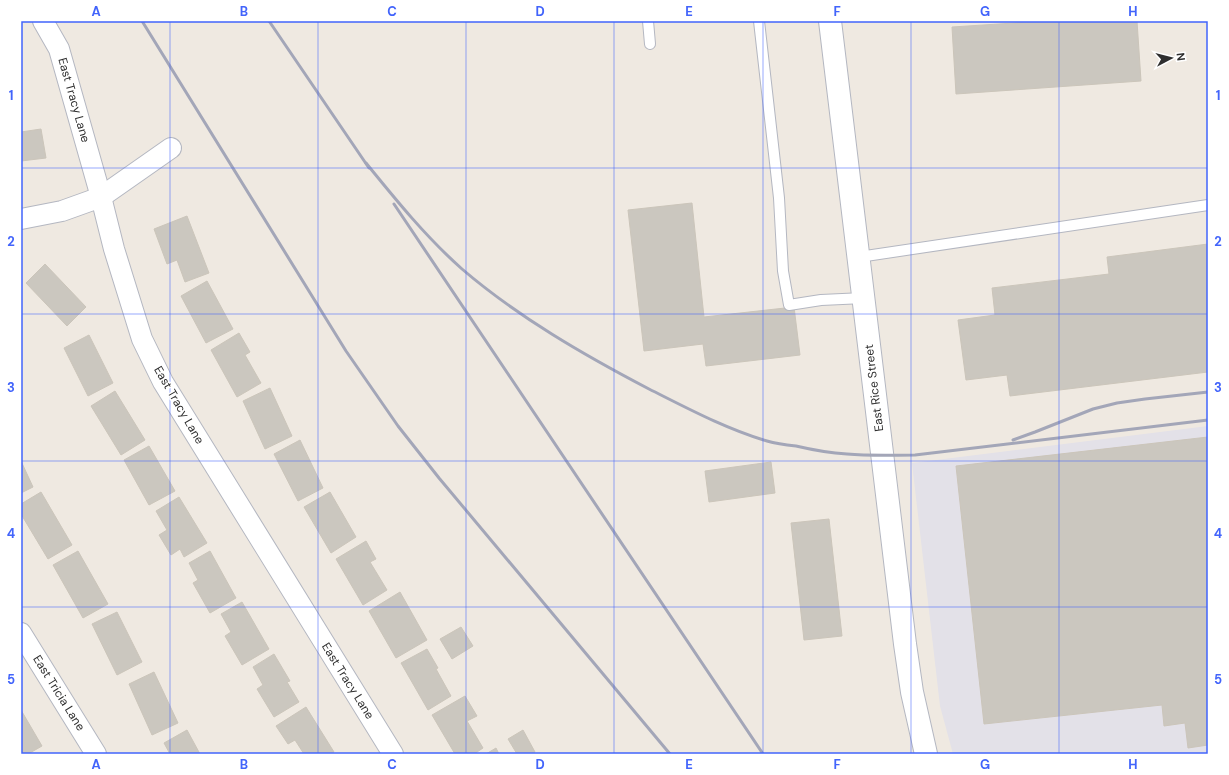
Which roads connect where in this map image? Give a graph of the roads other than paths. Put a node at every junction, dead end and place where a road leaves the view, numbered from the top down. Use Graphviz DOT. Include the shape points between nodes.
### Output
graph roads {
  1 [pos="43,21"];
  2 [pos="648,21"];
  3 [pos="759,21"];
  4 [pos="830,21"];
  5 [pos="650,44"];
  6 [pos="171,148"];
  7 [pos="102,197"];
  8 [pos="1208,205"];
  9 [pos="21,219"];
  10 [pos="859,257"];
  11 [pos="864,298"];
  12 [pos="21,633"];
  13 [pos="96,754"];
  14 [pos="393,754"];
  15 [pos="926,754"];
  1 -- 7 [label="street, East Tracy Lane" via="59,49"];
  2 -- 5 [label="lane"];
  3 -- 11 [label="lane" via="779,198 783,271 789,305 821,300"];
  4 -- 10 [label="main road, East Rice Street"];
  6 -- 7 [label="street"];
  7 -- 9 [label="street" via="62,211"];
  7 -- 14 [label="street, East Tracy Lane" via="114,249 142,339 163,382"];
  8 -- 10 [label="lane"];
  10 -- 11 [label="main road, East Rice Street"];
  11 -- 15 [label="main road, East Rice Street" via="905,644 912,692"];
  12 -- 13 [label="street, East Tricia Lane"];
}
